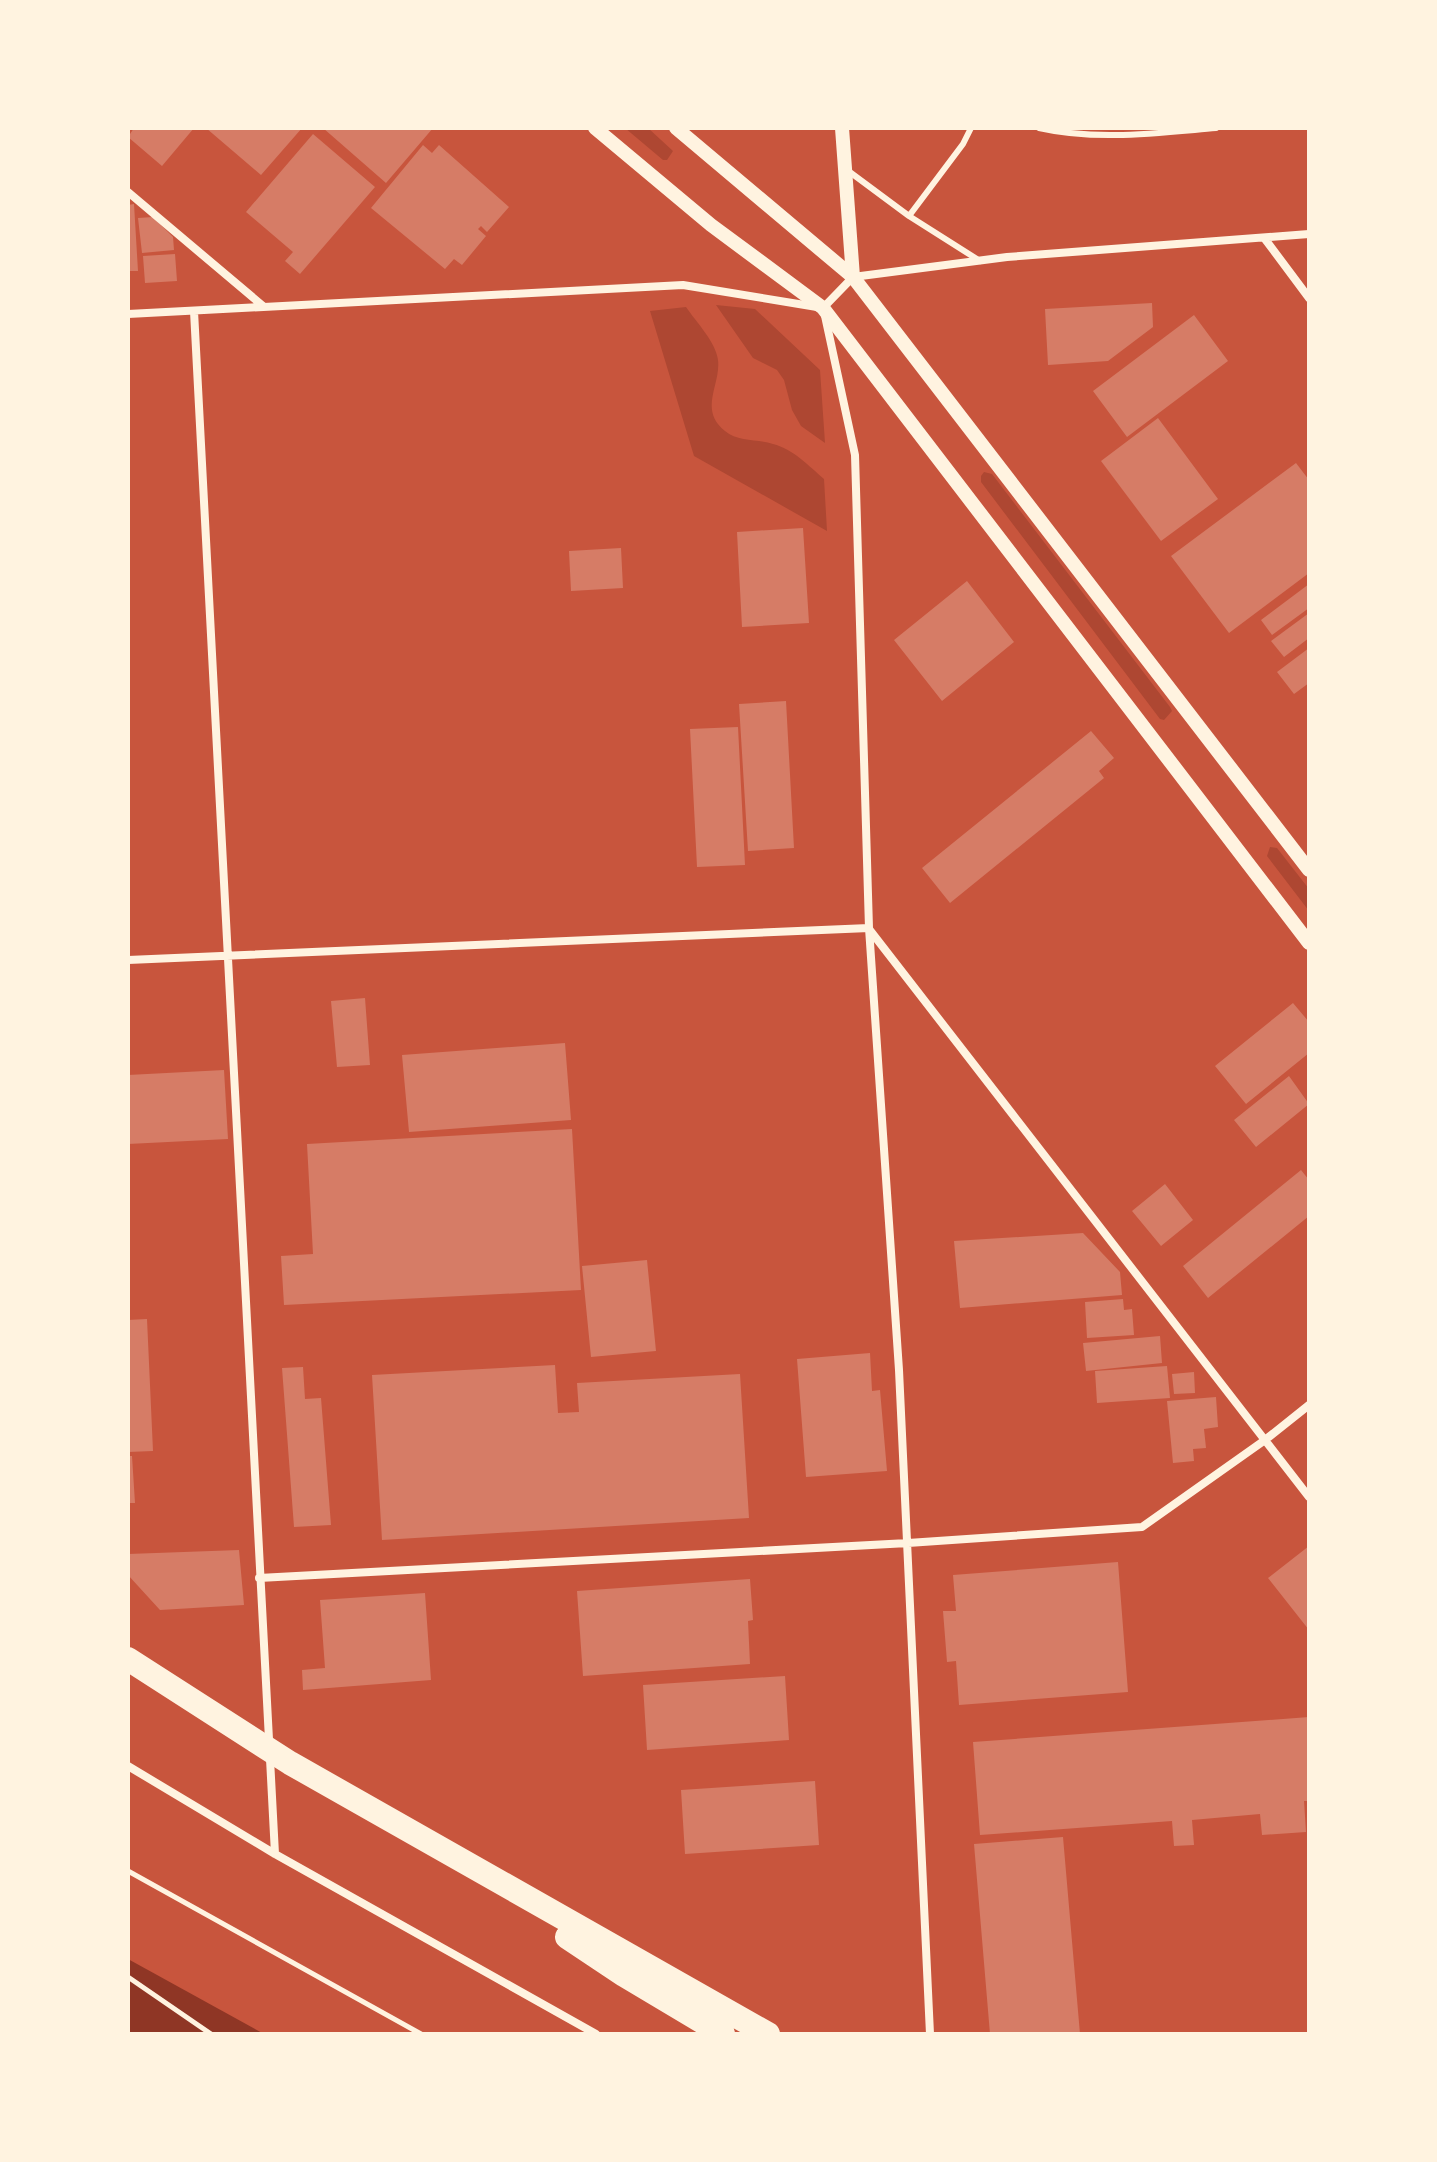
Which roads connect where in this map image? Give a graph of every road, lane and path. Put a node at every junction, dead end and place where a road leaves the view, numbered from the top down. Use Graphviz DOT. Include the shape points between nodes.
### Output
graph roads {
  1 [pos="595,128"];
  2 [pos="676,128"];
  3 [pos="842,128"];
  4 [pos="971,128"];
  5 [pos="1039,128"];
  6 [pos="1216,128"];
  7 [pos="845,168"];
  8 [pos="128,192"];
  9 [pos="909,216"];
  10 [pos="1309,234"];
  11 [pos="1265,239"];
  12 [pos="980,261"];
  13 [pos="853,277"];
  14 [pos="1309,298"];
  15 [pos="263,306"];
  16 [pos="823,308"];
  17 [pos="194,311"];
  18 [pos="128,314"];
  19 [pos="1309,870"];
  20 [pos="869,928"];
  21 [pos="1309,943"];
  22 [pos="227,955"];
  23 [pos="128,960"];
  24 [pos="1309,1405"];
  25 [pos="1265,1440"];
  26 [pos="1309,1497"];
  27 [pos="908,1543"];
  28 [pos="259,1578"];
  29 [pos="128,1659"];
  30 [pos="128,1766"];
  31 [pos="389,1817"];
  32 [pos="275,1854"];
  33 [pos="128,1871"];
  34 [pos="128,1977"];
  35 [pos="211,2034"];
  36 [pos="421,2034"];
  37 [pos="596,2034"];
  38 [pos="723,2034"];
  39 [pos="768,2034"];
  40 [pos="930,2034"];
  1 -- 16 [label="street" via="711,225"];
  2 -- 13 [label="street"];
  3 -- 7 [label="street"];
  4 -- 9 [label="lane"];
  5 -- 6 [label="lane" via="1100,135"];
  7 -- 9 [label="lane"];
  7 -- 13 [label="street"];
  8 -- 15 [label="street"];
  9 -- 12 [label="lane"];
  10 -- 11 [label="street"];
  11 -- 12 [label="street"];
  11 -- 14 [label="street"];
  12 -- 13 [label="street"];
  13 -- 16 [label="street"];
  13 -- 19 [label="street"];
  15 -- 16 [label="street" via="683,285"];
  15 -- 17 [label="street"];
  16 -- 20 [label="street" via="855,455"];
  16 -- 21 [label="street"];
  17 -- 18 [label="street"];
  17 -- 22 [label="street"];
  20 -- 22 [label="street"];
  20 -- 25 [label="street"];
  20 -- 27 [label="street"];
  22 -- 23 [label="street"];
  22 -- 28 [label="street"];
  24 -- 25 [label="street"];
  25 -- 26 [label="street"];
  25 -- 27 [label="street" via="1142,1527"];
  27 -- 28 [label="street"];
  27 -- 40 [label="street"];
  28 -- 32 [label="street"];
  29 -- 31 [label="highway" via="290,1763"];
  30 -- 32 [label="street"];
  31 -- 38 [label="highway" via="624,1975"];
  31 -- 39 [label="highway"];
  32 -- 37 [label="street"];
  33 -- 36 [label="path"];
  34 -- 35 [label="path"];
}
